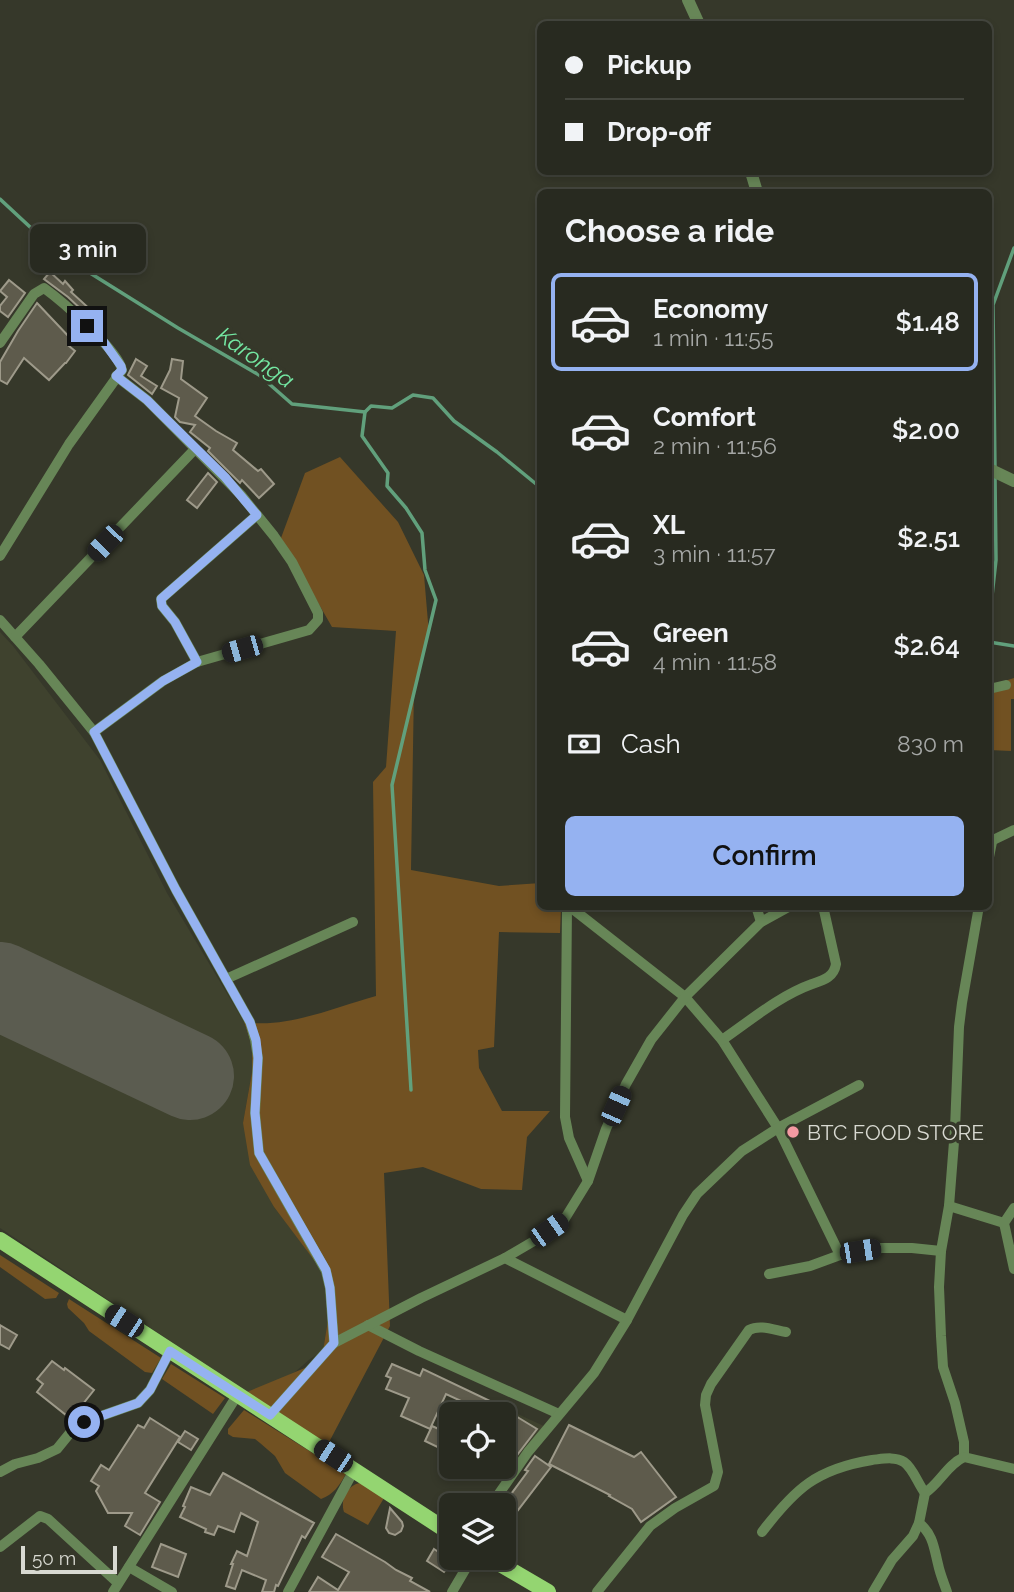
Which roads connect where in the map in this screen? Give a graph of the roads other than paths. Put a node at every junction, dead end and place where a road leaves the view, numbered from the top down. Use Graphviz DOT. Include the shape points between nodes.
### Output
graph roads {
  1 [pos="688,0"];
  2 [pos="698,21"];
  3 [pos="0,343"];
  4 [pos="116,376"];
  5 [pos="195,449"];
  6 [pos="992,470"];
  7 [pos="1014,481"];
  8 [pos="257,515"];
  9 [pos="0,556"];
  10 [pos="0,621"];
  11 [pos="15,637"];
  12 [pos="197,662"];
  13 [pos="1006,685"];
  14 [pos="992,688"];
  15 [pos="94,732"];
  16 [pos="1014,830"];
  17 [pos="992,841"];
  18 [pos="568,910"];
  19 [pos="573,910"];
  20 [pos="757,910"];
  21 [pos="783,910"];
  22 [pos="824,910"];
  23 [pos="978,910"];
  24 [pos="354,922"];
  25 [pos="761,922"];
  26 [pos="226,979"];
  27 [pos="685,997"];
  28 [pos="722,1040"];
  29 [pos="859,1085"];
  30 [pos="778,1128"];
  31 [pos="587,1181"];
  32 [pos="949,1206"];
  33 [pos="1014,1208"];
  34 [pos="1004,1223"];
  35 [pos="0,1240"];
  36 [pos="942,1251"];
  37 [pos="839,1255"];
  38 [pos="505,1258"];
  39 [pos="1014,1269"];
  40 [pos="769,1274"];
  41 [pos="627,1320"];
  42 [pos="368,1325"];
  43 [pos="786,1332"];
  44 [pos="334,1343"];
  45 [pos="170,1351"];
  46 [pos="238,1394"];
  47 [pos="559,1414"];
  48 [pos="270,1415"];
  49 [pos="964,1457"];
  50 [pos="354,1469"];
  51 [pos="1014,1469"];
  52 [pos="0,1472"];
  53 [pos="499,1493"];
  54 [pos="925,1493"];
  55 [pos="919,1523"];
  56 [pos="439,1525"];
  57 [pos="762,1532"];
  58 [pos="0,1546"];
  59 [pos="129,1567"];
  60 [pos="465,1570"];
  61 [pos="510,1570"];
  62 [pos="116,1588"];
  63 [pos="173,1592"];
  64 [pos="288,1592"];
  65 [pos="452,1592"];
  66 [pos="548,1592"];
  67 [pos="597,1592"];
  68 [pos="873,1592"];
  69 [pos="947,1592"];
  1 -- 2 [label="street"];
  3 -- 4 [label="street" via="34,294 44,288 101,338 121,366"];
  4 -- 5 [label="street"];
  4 -- 9 [label="street"];
  5 -- 8 [label="street"];
  5 -- 11 [label="street"];
  6 -- 7 [label="street"];
  8 -- 12 [label="street" via="161,599"];
  8 -- 12 [label="street" via="292,562 318,620 309,630"];
  10 -- 11 [label="street"];
  11 -- 15 [label="street"];
  12 -- 15 [label="street"];
  13 -- 14 [label="street"];
  15 -- 26 [label="street"];
  16 -- 17 [label="street"];
  18 -- 31 [label="street" via="565,1117"];
  19 -- 27 [label="street"];
  20 -- 25 [label="street"];
  21 -- 25 [label="street"];
  22 -- 28 [label="street" via="835,971 783,997"];
  23 -- 32 [label="street" via="959,1027"];
  24 -- 26 [label="street"];
  25 -- 27 [label="street"];
  26 -- 44 [label="street" via="256,1040 259,1153 326,1270"];
  27 -- 28 [label="street"];
  27 -- 31 [label="street" via="651,1040 626,1084"];
  28 -- 30 [label="street"];
  29 -- 30 [label="street"];
  30 -- 37 [label="street"];
  30 -- 41 [label="street" via="742,1151 697,1194"];
  31 -- 38 [label="street" via="564,1220"];
  32 -- 34 [label="street"];
  32 -- 36 [label="street"];
  33 -- 34 [label="street"];
  34 -- 39 [label="street"];
  35 -- 45 [label="main road"];
  36 -- 37 [label="street" via="881,1248"];
  36 -- 49 [label="street" via="943,1367 958,1415"];
  37 -- 40 [label="street"];
  38 -- 41 [label="street"];
  38 -- 42 [label="street"];
  41 -- 47 [label="street" via="594,1373"];
  42 -- 44 [label="street"];
  42 -- 47 [label="street"];
  43 -- 67 [label="street" via="762,1327 749,1330 711,1384 705,1405 718,1472 714,1486 650,1526"];
  44 -- 48 [label="street"];
  45 -- 46 [label="main road"];
  45 -- 52 [label="street" via="138,1403 84,1422 57,1449"];
  46 -- 48 [label="main road"];
  46 -- 59 [label="street"];
  47 -- 53 [label="street"];
  48 -- 50 [label="main road"];
  49 -- 51 [label="street"];
  49 -- 54 [label="street"];
  50 -- 56 [label="main road"];
  50 -- 64 [label="street"];
  54 -- 55 [label="street"];
  54 -- 57 [label="street" via="913,1473 896,1458 847,1465 805,1484"];
  55 -- 68 [label="street"];
  55 -- 69 [label="street" via="932,1539"];
  58 -- 62 [label="street" via="40,1516"];
  59 -- 62 [label="street"];
  59 -- 63 [label="street"];
  60 -- 65 [label="street"];
  61 -- 66 [label="main road"];
}
